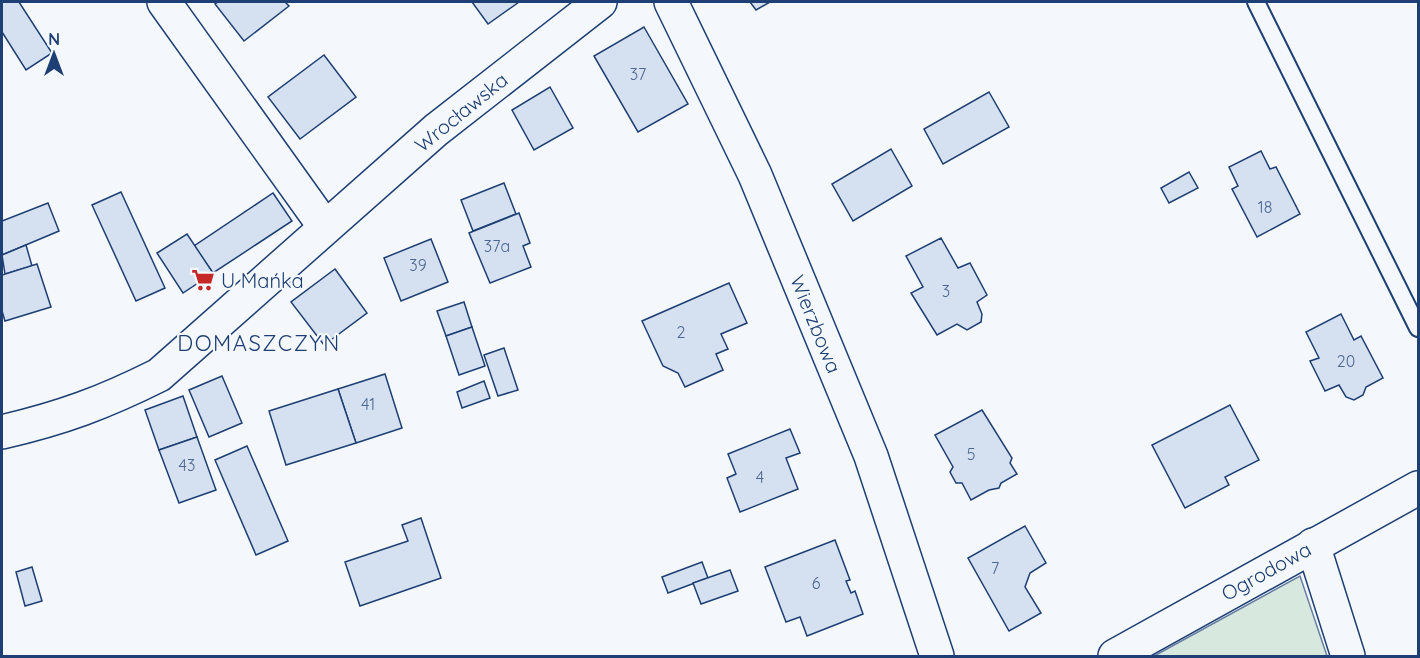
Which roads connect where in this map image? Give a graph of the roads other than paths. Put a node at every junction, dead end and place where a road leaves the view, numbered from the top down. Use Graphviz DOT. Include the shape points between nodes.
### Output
graph roads {
  1 [pos="164,2"];
  2 [pos="600,2"];
  3 [pos="671,2"];
  4 [pos="1256,2"];
  5 [pos="325,227"];
  6 [pos="1419,328"];
  7 [pos="2,432"];
  8 [pos="1419,488"];
  9 [pos="1313,545"];
  10 [pos="937,657"];
  11 [pos="1115,657"];
  12 [pos="1348,657"];
  1 -- 5 [label="street"];
  2 -- 5 [label="street, Wrocławska" via="436,130"];
  3 -- 10 [label="street, Wierzbowa" via="755,175 871,456"];
  4 -- 6 [label="lane"];
  5 -- 7 [label="street, Wrocławska" via="159,375 57,420"];
  8 -- 9 [label="street, Ogrodowa"];
  9 -- 11 [label="street, Ogrodowa"];
  9 -- 12 [label="street"];
}
